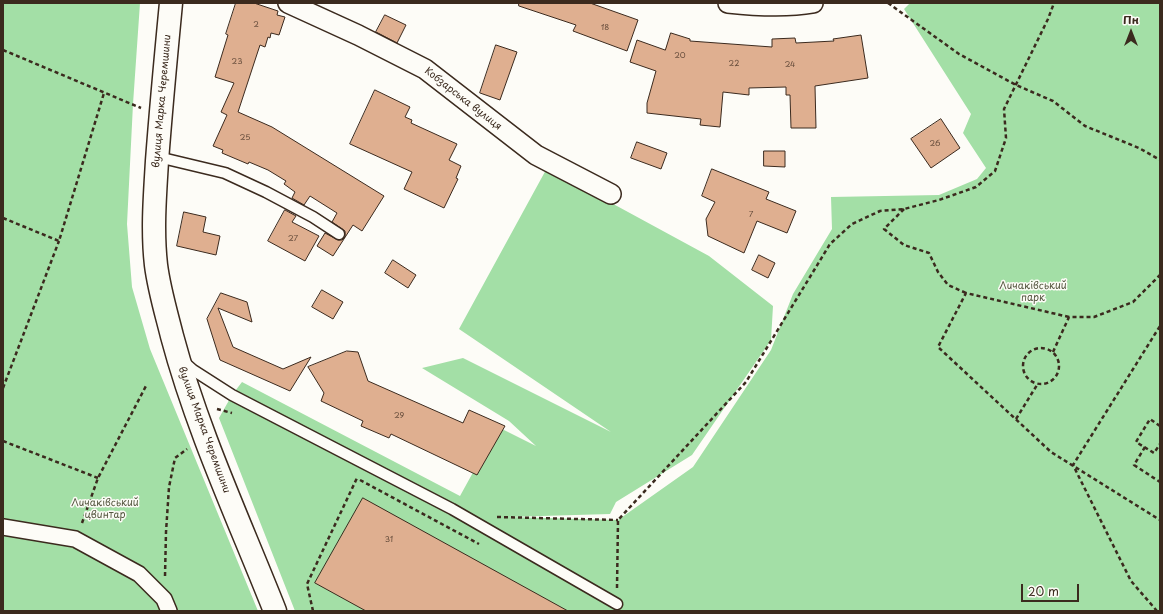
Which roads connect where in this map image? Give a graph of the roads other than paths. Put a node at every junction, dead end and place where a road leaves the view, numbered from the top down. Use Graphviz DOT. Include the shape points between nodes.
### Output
graph roads {
  1 [pos="171,3"];
  2 [pos="288,3"];
  3 [pos="728,3"];
  4 [pos="812,3"];
  5 [pos="158,157"];
  6 [pos="611,194"];
  7 [pos="339,234"];
  8 [pos="178,357"];
  9 [pos="3,527"];
  10 [pos="617,604"];
  11 [pos="167,605"];
  12 [pos="275,611"];
  1 -- 5 [label="street, вулиця Марка Черемшини"];
  2 -- 6 [label="street, Кобзарська вулиця" via="425,69 536,155"];
  3 -- 4 [label="street" via="767,6"];
  5 -- 7 [label="lane" via="225,173 266,192"];
  5 -- 8 [label="street, вулиця Марка Черемшини" via="154,204 156,266"];
  8 -- 10 [label="lane" via="232,395 452,509"];
  8 -- 12 [label="street, вулиця Марка Черемшини" via="204,435"];
  9 -- 11 [label="street" via="76,540 139,574"];
}
